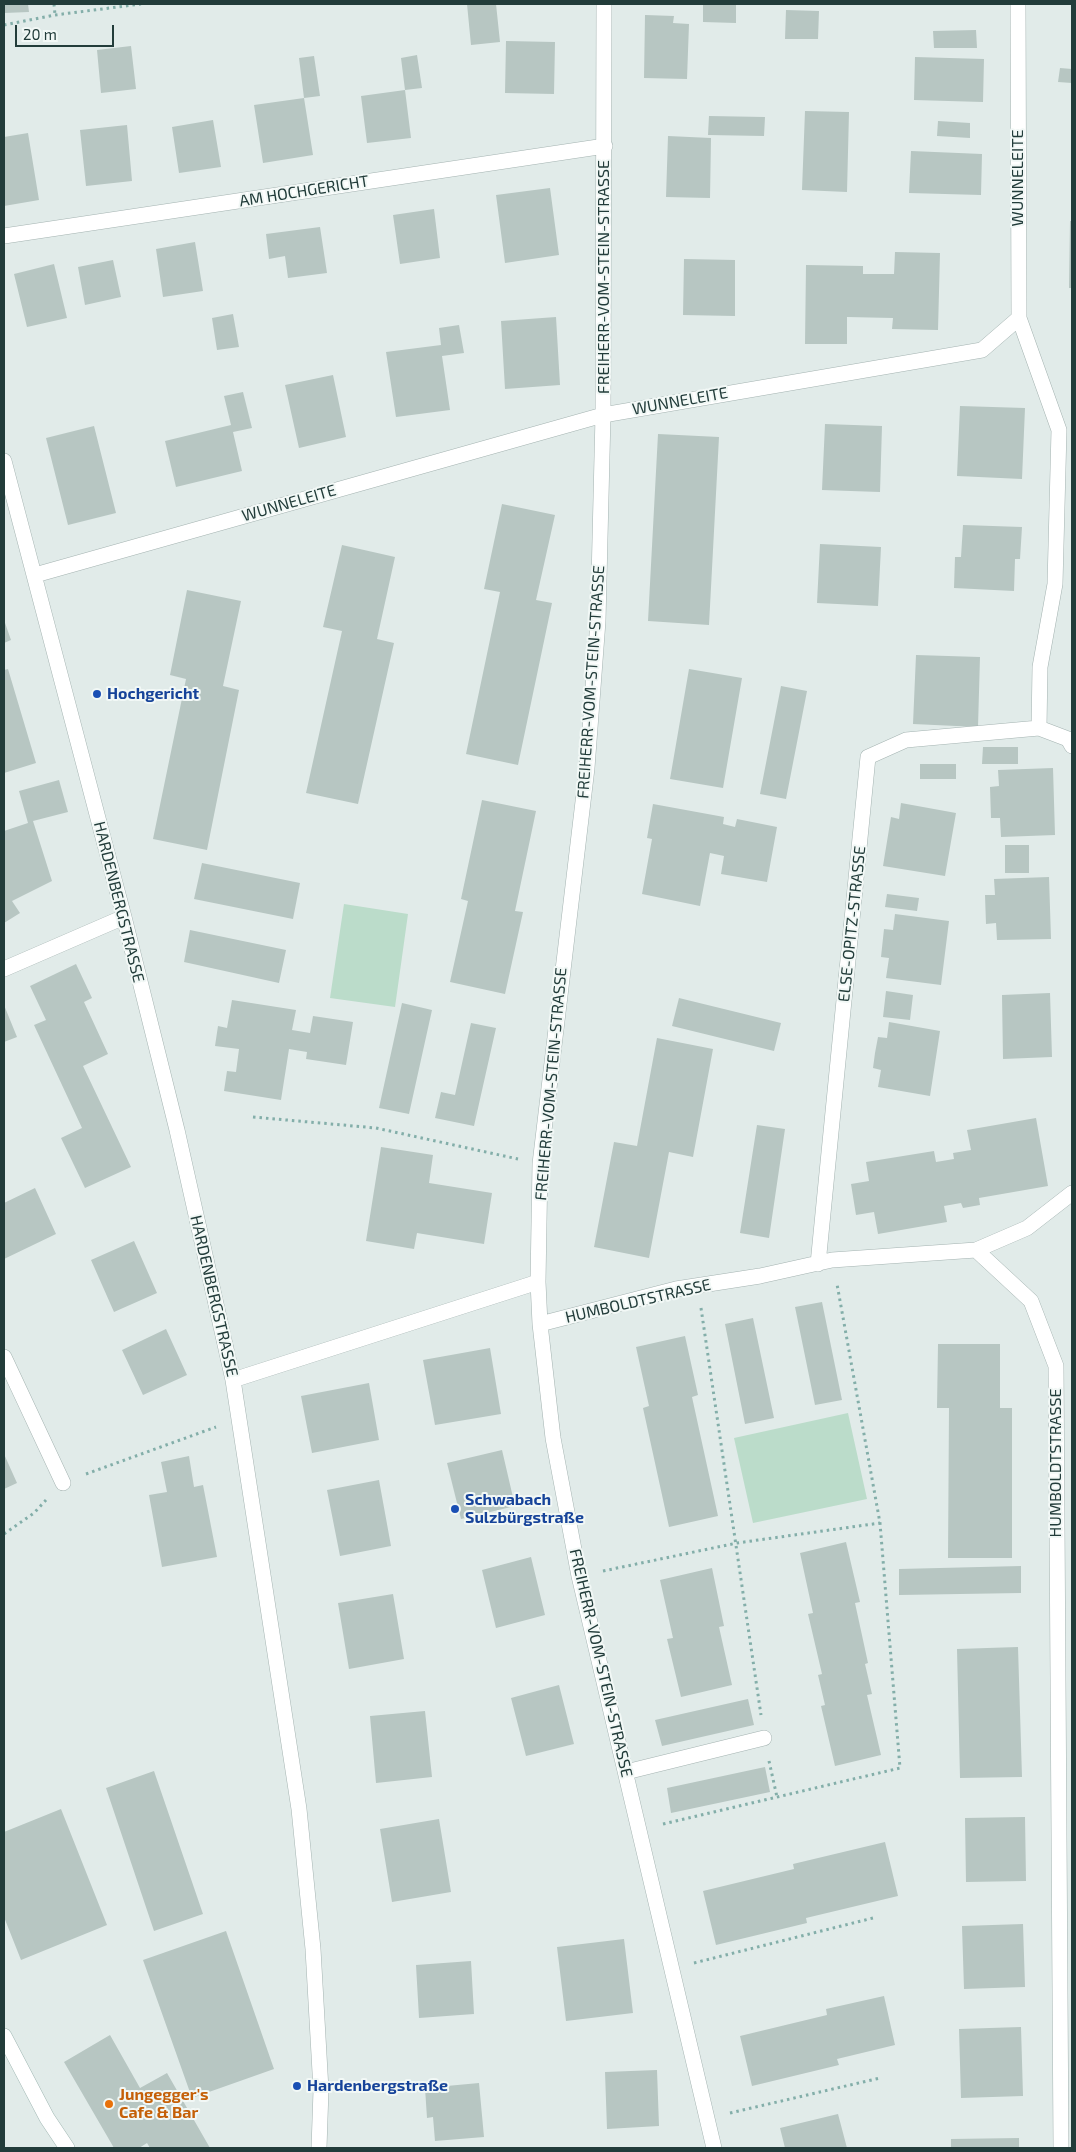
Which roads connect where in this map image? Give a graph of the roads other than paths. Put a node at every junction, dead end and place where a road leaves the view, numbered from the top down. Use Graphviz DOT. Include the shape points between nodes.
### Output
graph roads {
  1 [pos="604,4"];
  2 [pos="1018,4"];
  3 [pos="604,146"];
  4 [pos="4,236"];
  5 [pos="1019,318"];
  6 [pos="603,415"];
  7 [pos="4,461"];
  8 [pos="35,575"];
  9 [pos="1039,728"];
  10 [pos="1072,746"];
  11 [pos="124,917"];
  12 [pos="4,969"];
  13 [pos="1072,1193"];
  14 [pos="976,1250"];
  15 [pos="825,1262"];
  16 [pos="538,1282"];
  17 [pos="540,1324"];
  18 [pos="4,1356"];
  19 [pos="232,1380"];
  20 [pos="63,1483"];
  21 [pos="764,1738"];
  22 [pos="626,1772"];
  23 [pos="4,2036"];
  24 [pos="67,2148"];
  25 [pos="320,2148"];
  26 [pos="714,2148"];
  27 [pos="1061,2148"];
  1 -- 3 [label="street, FREIHERR-VOM-STEIN-STRASSE"];
  2 -- 5 [label="street, WUNNELEITE"];
  3 -- 4 [label="street, AM HOCHGERICHT"];
  3 -- 6 [label="street, FREIHERR-VOM-STEIN-STRASSE"];
  5 -- 6 [label="street, WUNNELEITE" via="982,350"];
  5 -- 9 [label="street" via="1059,430 1055,584 1040,667"];
  6 -- 8 [label="street, WUNNELEITE"];
  6 -- 16 [label="street, FREIHERR-VOM-STEIN-STRASSE" via="598,621 587,768 540,1164"];
  7 -- 8 [label="street, HARDENBERGSTRASSE"];
  8 -- 11 [label="street, HARDENBERGSTRASSE"];
  9 -- 10 [label="street" via="1068,739"];
  9 -- 15 [label="street, ELSE-OPITZ-STRASSE" via="906,740 868,757"];
  11 -- 12 [label="street"];
  11 -- 19 [label="street, HARDENBERGSTRASSE" via="177,1130"];
  13 -- 14 [label="street" via="1027,1228"];
  14 -- 15 [label="street, HUMBOLDTSTRASSE"];
  14 -- 27 [label="street, HUMBOLDTSTRASSE" via="1031,1301 1056,1366"];
  15 -- 17 [label="street, HUMBOLDTSTRASSE" via="676,1289"];
  16 -- 17 [label="street, FREIHERR-VOM-STEIN-STRASSE"];
  16 -- 19 [label="street"];
  17 -- 22 [label="street, FREIHERR-VOM-STEIN-STRASSE" via="553,1438 579,1576"];
  18 -- 20 [label="street"];
  19 -- 25 [label="street, HARDENBERGSTRASSE" via="299,1809 313,1949"];
  21 -- 22 [label="street"];
  22 -- 26 [label="street, FREIHERR-VOM-STEIN-STRASSE"];
  23 -- 24 [label="street" via="47,2118"];
}
